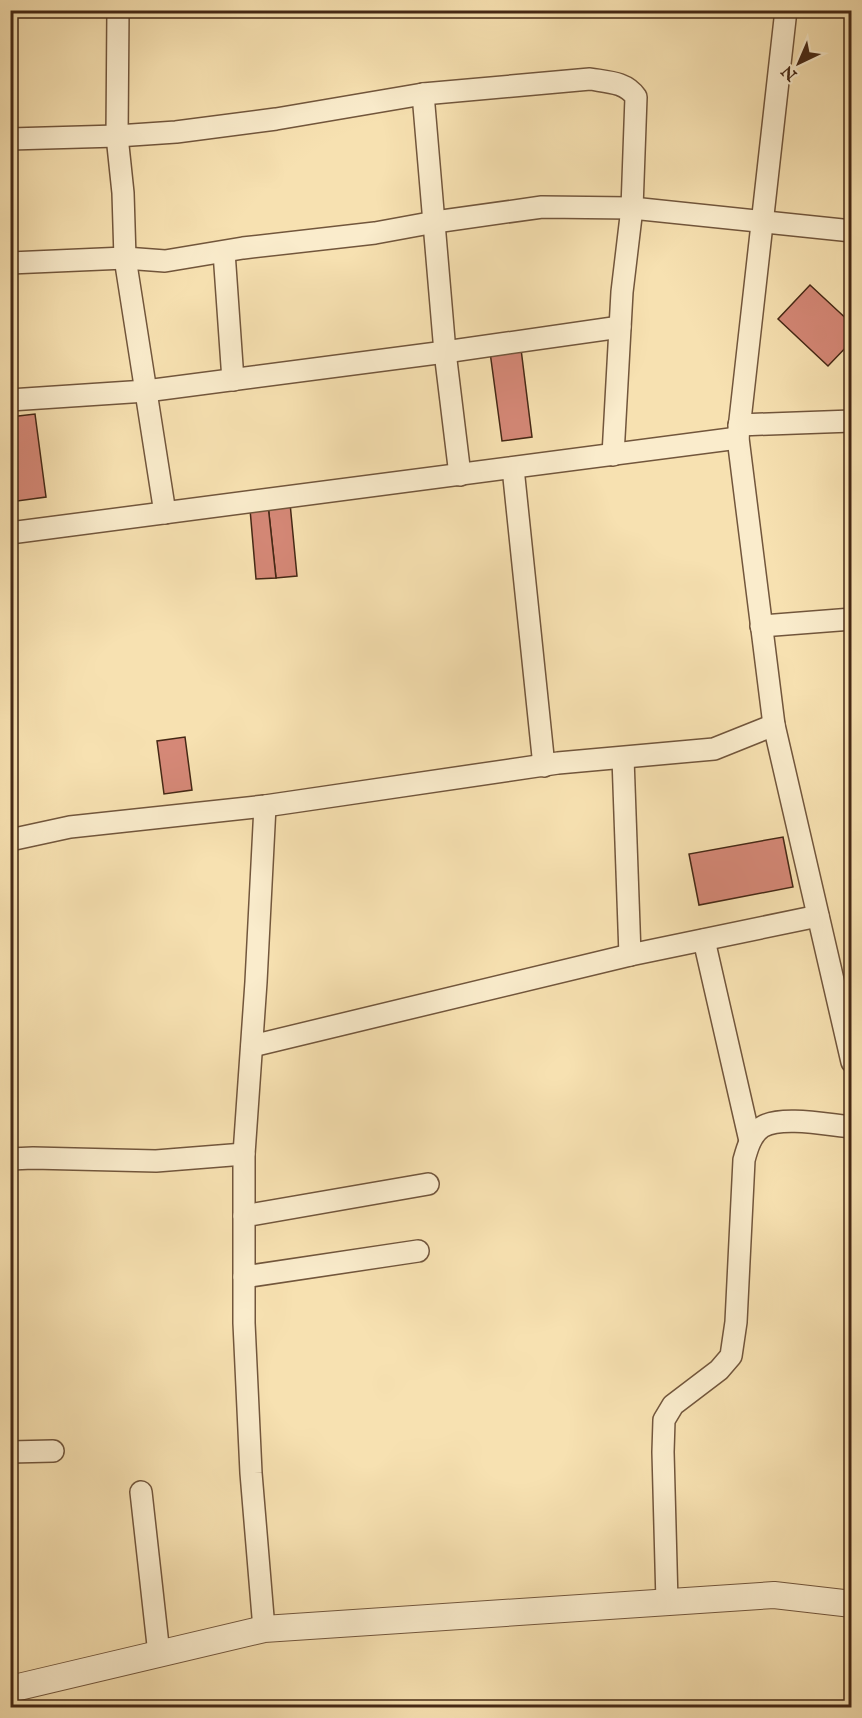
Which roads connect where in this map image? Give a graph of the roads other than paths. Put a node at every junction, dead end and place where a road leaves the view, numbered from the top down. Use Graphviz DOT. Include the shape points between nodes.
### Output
graph roads {
  1 [pos="118,10"];
  2 [pos="786,10"];
  3 [pos="423,94"];
  4 [pos="117,136"];
  5 [pos="10,139"];
  6 [pos="632,208"];
  7 [pos="435,222"];
  8 [pos="762,222"];
  9 [pos="852,231"];
  10 [pos="224,252"];
  11 [pos="125,258"];
  12 [pos="10,263"];
  13 [pos="620,327"];
  14 [pos="445,352"];
  15 [pos="233,380"];
  16 [pos="146,391"];
  17 [pos="10,400"];
  18 [pos="852,421"];
  19 [pos="738,431"];
  20 [pos="613,455"];
  21 [pos="513,468"];
  22 [pos="460,475"];
  23 [pos="165,513"];
  24 [pos="10,533"];
  25 [pos="852,619"];
  26 [pos="761,626"];
  27 [pos="774,725"];
  28 [pos="623,758"];
  29 [pos="544,766"];
  30 [pos="265,806"];
  31 [pos="10,840"];
  32 [pos="818,916"];
  33 [pos="704,940"];
  34 [pos="630,955"];
  35 [pos="252,1046"];
  36 [pos="852,1062"];
  37 [pos="852,1127"];
  38 [pos="750,1141"];
  39 [pos="244,1154"];
  40 [pos="10,1159"];
  41 [pos="428,1184"];
  42 [pos="244,1216"];
  43 [pos="418,1251"];
  44 [pos="244,1276"];
  45 [pos="10,1452"];
  46 [pos="53,1452"];
  47 [pos="141,1492"];
  48 [pos="667,1602"];
  49 [pos="852,1604"];
  50 [pos="264,1629"];
  51 [pos="159,1654"];
  52 [pos="10,1689"];
  1 -- 4 [label="street"];
  2 -- 8 [label="street"];
  3 -- 4 [label="street" via="276,119"];
  3 -- 6 [label="street" via="590,79 617,83 631,90 636,98"];
  3 -- 7 [label="street"];
  4 -- 5 [label="street"];
  4 -- 11 [label="street"];
  6 -- 7 [label="street" via="542,207"];
  6 -- 8 [label="street"];
  6 -- 13 [label="street"];
  7 -- 10 [label="street"];
  7 -- 14 [label="street"];
  8 -- 9 [label="street"];
  8 -- 19 [label="street"];
  10 -- 11 [label="street" via="165,261"];
  10 -- 15 [label="street"];
  11 -- 12 [label="street"];
  11 -- 16 [label="street"];
  13 -- 14 [label="street"];
  13 -- 20 [label="street"];
  14 -- 15 [label="street"];
  14 -- 22 [label="street"];
  15 -- 16 [label="street"];
  16 -- 17 [label="street"];
  16 -- 23 [label="street"];
  18 -- 19 [label="street"];
  19 -- 20 [label="street"];
  19 -- 26 [label="street"];
  20 -- 21 [label="street"];
  21 -- 22 [label="street"];
  21 -- 29 [label="street"];
  22 -- 23 [label="street"];
  23 -- 24 [label="street"];
  25 -- 26 [label="street"];
  26 -- 27 [label="street"];
  27 -- 28 [label="street" via="714,749"];
  27 -- 32 [label="street"];
  28 -- 29 [label="street"];
  28 -- 34 [label="street"];
  29 -- 30 [label="street"];
  30 -- 31 [label="street" via="70,827"];
  30 -- 35 [label="street"];
  32 -- 33 [label="street"];
  32 -- 36 [label="street"];
  33 -- 34 [label="street"];
  33 -- 38 [label="street"];
  34 -- 35 [label="street"];
  35 -- 39 [label="street"];
  37 -- 38 [label="street" via="784,1120 762,1127"];
  38 -- 48 [label="street" via="744,1160 731,1356 720,1370 673,1405 664,1420"];
  39 -- 40 [label="street" via="156,1161"];
  39 -- 42 [label="street"];
  41 -- 42 [label="street"];
  42 -- 44 [label="street"];
  43 -- 44 [label="street"];
  44 -- 50 [label="street" via="250,1473"];
  45 -- 46 [label="street"];
  47 -- 51 [label="street"];
  48 -- 49 [label="street" via="774,1595"];
  48 -- 50 [label="street"];
  50 -- 51 [label="street"];
  51 -- 52 [label="street"];
}
